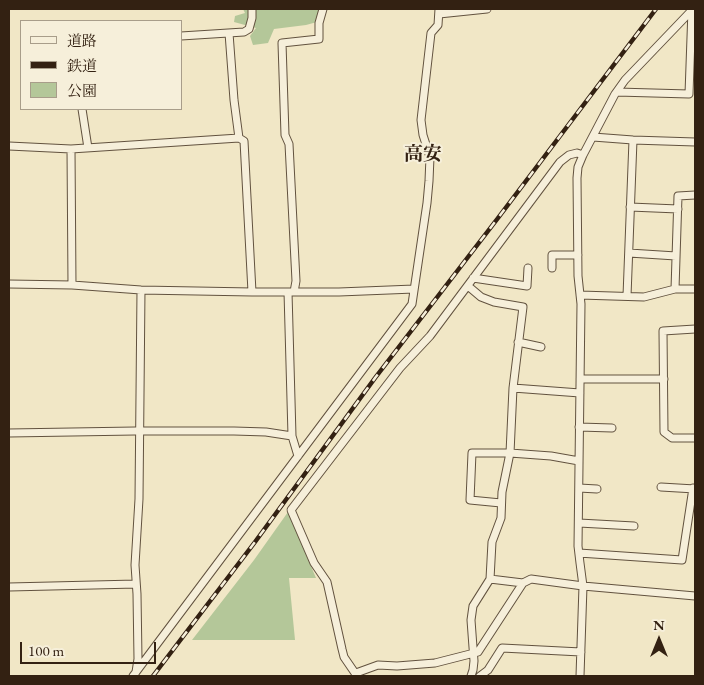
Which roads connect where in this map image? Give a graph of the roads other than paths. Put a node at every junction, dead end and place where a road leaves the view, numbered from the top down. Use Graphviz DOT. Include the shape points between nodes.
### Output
graph roads {
  1 [pos="252,9"];
  2 [pos="323,9"];
  3 [pos="487,9"];
  4 [pos="693,9"];
  5 [pos="439,12"];
  6 [pos="229,33"];
  7 [pos="182,36"];
  8 [pos="617,92"];
  9 [pos="82,110"];
  10 [pos="593,137"];
  11 [pos="239,138"];
  12 [pos="633,140"];
  13 [pos="695,142"];
  14 [pos="9,146"];
  15 [pos="88,148"];
  16 [pos="71,149"];
  17 [pos="583,155"];
  18 [pos="695,196"];
  19 [pos="630,207"];
  20 [pos="678,209"];
  21 [pos="629,254"];
  22 [pos="578,256"];
  23 [pos="676,256"];
  24 [pos="528,268"];
  25 [pos="552,268"];
  26 [pos="474,278"];
  27 [pos="9,284"];
  28 [pos="72,285"];
  29 [pos="468,286"];
  30 [pos="674,289"];
  31 [pos="695,289"];
  32 [pos="141,290"];
  33 [pos="414,290"];
  34 [pos="252,292"];
  35 [pos="291,292"];
  36 [pos="580,295"];
  37 [pos="627,296"];
  38 [pos="695,329"];
  39 [pos="518,342"];
  40 [pos="541,347"];
  41 [pos="664,378"];
  42 [pos="580,379"];
  43 [pos="513,388"];
  44 [pos="580,393"];
  45 [pos="580,428"];
  46 [pos="612,428"];
  47 [pos="140,431"];
  48 [pos="9,433"];
  49 [pos="292,436"];
  50 [pos="695,438"];
  51 [pos="510,452"];
  52 [pos="298,456"];
  53 [pos="579,461"];
  54 [pos="661,486"];
  55 [pos="579,488"];
  56 [pos="694,488"];
  57 [pos="597,489"];
  58 [pos="501,503"];
  59 [pos="579,523"];
  60 [pos="634,526"];
  61 [pos="579,552"];
  62 [pos="490,579"];
  63 [pos="523,583"];
  64 [pos="136,584"];
  65 [pos="584,586"];
  66 [pos="9,587"];
  67 [pos="695,596"];
  68 [pos="581,652"];
  69 [pos="473,653"];
  70 [pos="135,674"];
  71 [pos="356,674"];
  72 [pos="471,676"];
  73 [pos="480,676"];
  74 [pos="580,676"];
  1 -- 6 [label="street" via="249,28 244,32"];
  2 -- 35 [label="street" via="319,39 282,43 296,281"];
  3 -- 5 [label="street"];
  4 -- 8 [label="street"];
  4 -- 8 [label="street" via="689,94"];
  5 -- 33 [label="street" via="438,25 431,33 421,120 430,157 427,203"];
  6 -- 7 [label="street"];
  6 -- 11 [label="street"];
  8 -- 10 [label="street"];
  9 -- 15 [label="street"];
  10 -- 12 [label="street"];
  10 -- 17 [label="street"];
  11 -- 15 [label="street"];
  11 -- 34 [label="street" via="244,141 246,152"];
  12 -- 13 [label="street"];
  12 -- 19 [label="street"];
  14 -- 16 [label="street"];
  15 -- 16 [label="street"];
  16 -- 28 [label="street"];
  17 -- 22 [label="street" via="577,178"];
  17 -- 26 [label="street" via="569,155 560,162"];
  18 -- 20 [label="street" via="678,196"];
  19 -- 20 [label="street"];
  19 -- 21 [label="street"];
  20 -- 23 [label="street"];
  21 -- 23 [label="street"];
  21 -- 37 [label="street"];
  22 -- 25 [label="street" via="552,255"];
  22 -- 36 [label="street"];
  23 -- 30 [label="street"];
  24 -- 26 [label="street" via="527,286"];
  26 -- 29 [label="street"];
  27 -- 28 [label="street"];
  28 -- 32 [label="street"];
  29 -- 39 [label="street" via="481,297 494,302 523,307"];
  29 -- 71 [label="street" via="430,336 400,368 291,510 314,563 327,582 344,657"];
  30 -- 31 [label="street"];
  30 -- 37 [label="street" via="644,297"];
  32 -- 34 [label="street"];
  32 -- 47 [label="street"];
  33 -- 35 [label="street"];
  33 -- 52 [label="street" via="412,304"];
  34 -- 35 [label="street"];
  35 -- 49 [label="street"];
  36 -- 37 [label="street"];
  36 -- 42 [label="street"];
  38 -- 41 [label="street" via="663,331"];
  39 -- 40 [label="street"];
  39 -- 43 [label="street"];
  41 -- 42 [label="street"];
  41 -- 50 [label="street" via="664,432 672,438"];
  42 -- 44 [label="street"];
  43 -- 44 [label="street"];
  43 -- 51 [label="street"];
  44 -- 45 [label="street"];
  45 -- 46 [label="street"];
  45 -- 53 [label="street"];
  47 -- 48 [label="street"];
  47 -- 49 [label="street" via="258,431"];
  47 -- 64 [label="street"];
  49 -- 52 [label="street"];
  51 -- 53 [label="street"];
  51 -- 58 [label="street"];
  51 -- 58 [label="street" via="472,452 470,500"];
  52 -- 70 [label="street"];
  53 -- 55 [label="street"];
  54 -- 56 [label="street"];
  55 -- 57 [label="street"];
  55 -- 59 [label="street"];
  56 -- 61 [label="street" via="682,560"];
  58 -- 62 [label="street" via="501,518 492,542"];
  59 -- 60 [label="street"];
  59 -- 61 [label="street"];
  61 -- 65 [label="street"];
  62 -- 63 [label="street"];
  62 -- 69 [label="street" via="473,606"];
  63 -- 65 [label="street" via="530,579"];
  63 -- 69 [label="street" via="478,652"];
  64 -- 66 [label="street"];
  64 -- 70 [label="street" via="138,650"];
  65 -- 67 [label="street"];
  65 -- 68 [label="street"];
  68 -- 73 [label="street" via="502,648 488,670"];
  68 -- 74 [label="street"];
  69 -- 71 [label="street" via="435,662 378,665"];
  69 -- 72 [label="street"];
}
